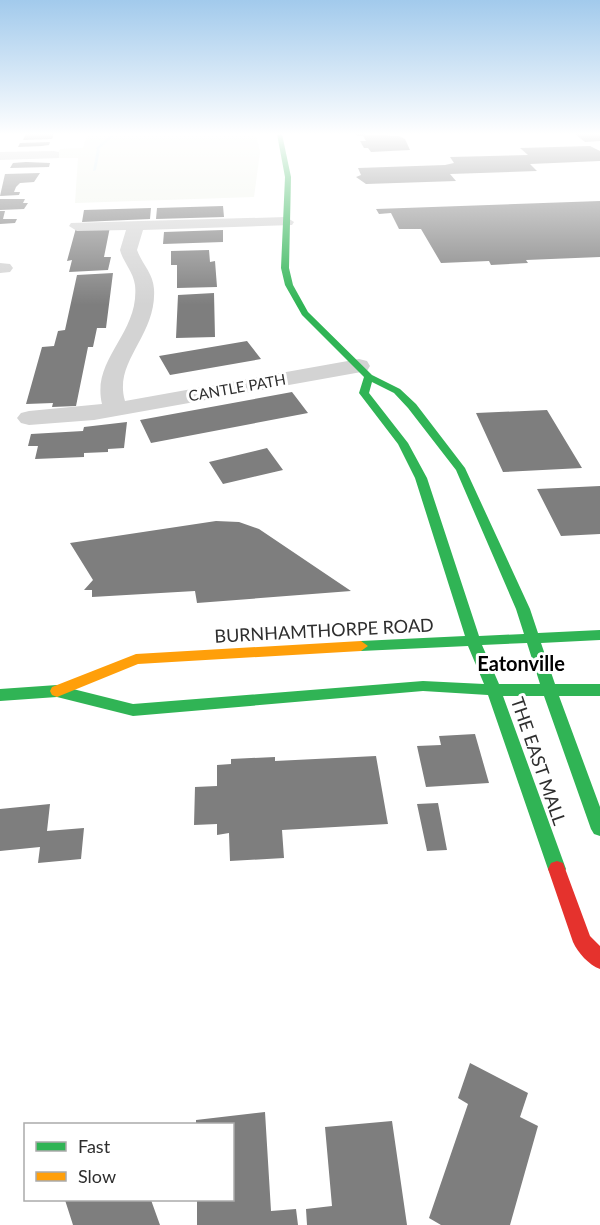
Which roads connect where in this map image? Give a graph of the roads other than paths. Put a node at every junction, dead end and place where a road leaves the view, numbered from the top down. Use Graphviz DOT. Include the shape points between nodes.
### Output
graph roads {
  1 [pos="287,191"];
  2 [pos="286,222"];
  3 [pos="137,225"];
  4 [pos="77,226"];
  5 [pos="364,371"];
  6 [pos="115,408"];
  7 [pos="29,418"];
  8 [pos="600,635"];
  9 [pos="532,639"];
  10 [pos="473,640"];
  11 [pos="494,690"];
  12 [pos="549,690"];
  13 [pos="600,690"];
  14 [pos="57,691"];
  15 [pos="0,695"];
  16 [pos="600,829"];
  17 [pos="600,960"];
  1 -- 2 [label="main road, THE EAST MALL"];
  2 -- 3 [label="street"];
  2 -- 5 [label="main road, THE EAST MALL" via="285,268 289,285 305,313"];
  3 -- 4 [label="street"];
  3 -- 6 [label="street" via="128,251 142,277 141,317 138,330 115,368 110,394"];
  5 -- 6 [label="street, CANTLE PATH"];
  5 -- 9 [label="main road, THE EAST MALL" via="412,406 461,470 523,609"];
  5 -- 10 [label="main road, THE EAST MALL" via="364,393 403,443 421,478"];
  6 -- 7 [label="street, CANTLE PATH" via="73,416"];
  8 -- 9 [label="main road, BURNHAMTHORPE ROAD"];
  9 -- 10 [label="main road, BURNHAMTHORPE ROAD"];
  9 -- 12 [label="main road, THE EAST MALL"];
  10 -- 11 [label="main road, THE EAST MALL"];
  10 -- 14 [label="main road, BURNHAMTHORPE ROAD" via="136,659"];
  11 -- 12 [label="main road, BURNHAMTHORPE ROAD"];
  11 -- 14 [label="main road, BURNHAMTHORPE ROAD" via="423,686 133,710"];
  11 -- 17 [label="main road, THE EAST MALL" via="583,942"];
  12 -- 13 [label="main road, BURNHAMTHORPE ROAD"];
  12 -- 16 [label="main road, THE EAST MALL"];
  14 -- 15 [label="main road, BURNHAMTHORPE ROAD"];
}
